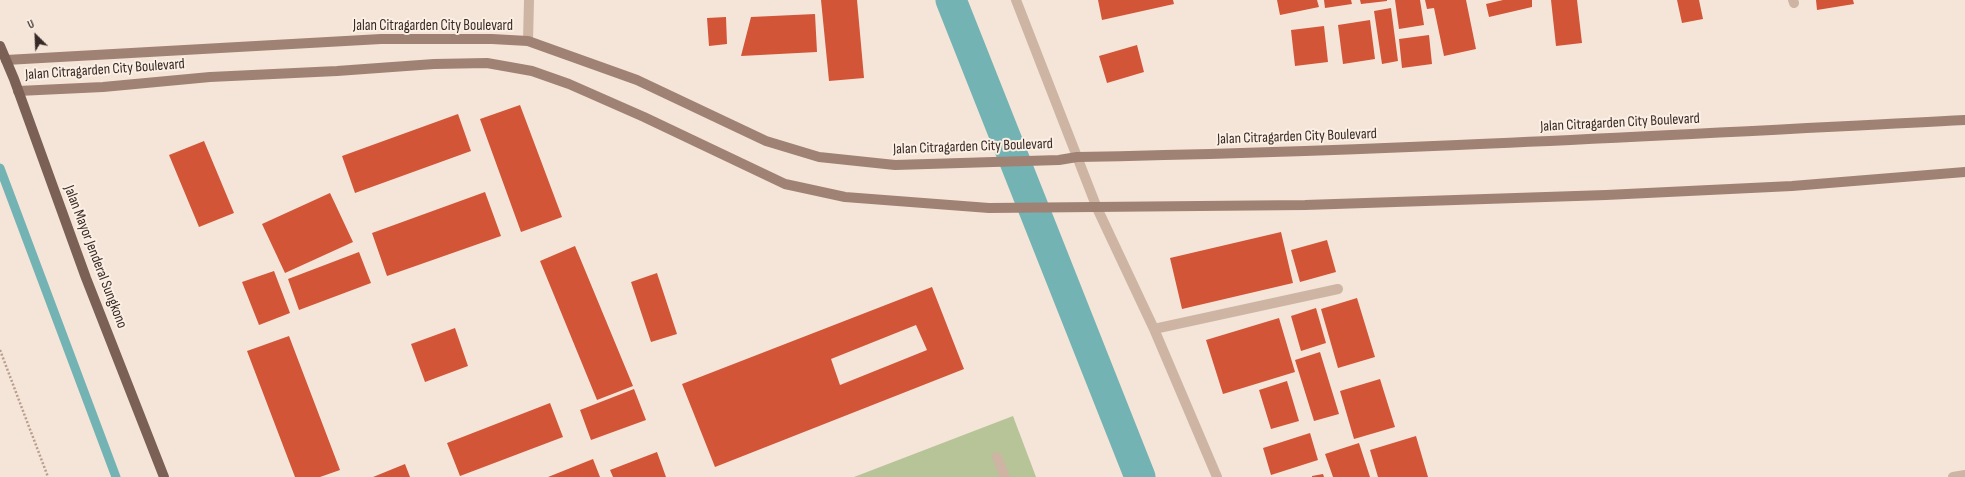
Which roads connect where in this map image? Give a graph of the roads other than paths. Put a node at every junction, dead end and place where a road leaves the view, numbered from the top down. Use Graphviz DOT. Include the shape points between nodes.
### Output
graph roads {
  1 [pos="529,0"];
  2 [pos="1016,0"];
  3 [pos="528,41"];
  4 [pos="0,46"];
  5 [pos="6,60"];
  6 [pos="18,91"];
  7 [pos="1965,120"];
  8 [pos="1076,157"];
  9 [pos="1965,172"];
  10 [pos="1097,208"];
  11 [pos="1338,289"];
  12 [pos="1154,329"];
  13 [pos="998,457"];
  14 [pos="1965,476"];
  15 [pos="164,477"];
  16 [pos="1006,477"];
  17 [pos="1216,477"];
  18 [pos="1953,477"];
  1 -- 3 [label="street"];
  2 -- 8 [label="street"];
  3 -- 5 [label="main road, Jalan Citragarden City Boulevard" via="492,38 381,39"];
  3 -- 8 [label="main road, Jalan Citragarden City Boulevard" via="637,80 766,141 819,157 895,165 1058,160"];
  4 -- 5 [label="main road, Jalan Mayor Jenderal Sungkono"];
  5 -- 6 [label="main road, Jalan Mayor Jenderal Sungkono"];
  6 -- 10 [label="main road, Jalan Citragarden City Boulevard" via="103,87 210,77 488,63 532,71 569,84 786,184 845,197 989,208"];
  6 -- 15 [label="main road, Jalan Mayor Jenderal Sungkono" via="86,278"];
  7 -- 8 [label="main road, Jalan Citragarden City Boulevard" via="1561,141 1215,155"];
  8 -- 10 [label="street"];
  9 -- 10 [label="main road, Jalan Citragarden City Boulevard" via="1792,186 1614,194 1313,205"];
  10 -- 12 [label="street"];
  11 -- 12 [label="street"];
  12 -- 17 [label="street"];
  13 -- 16 [label="street"];
  14 -- 18 [label="street"];
}
